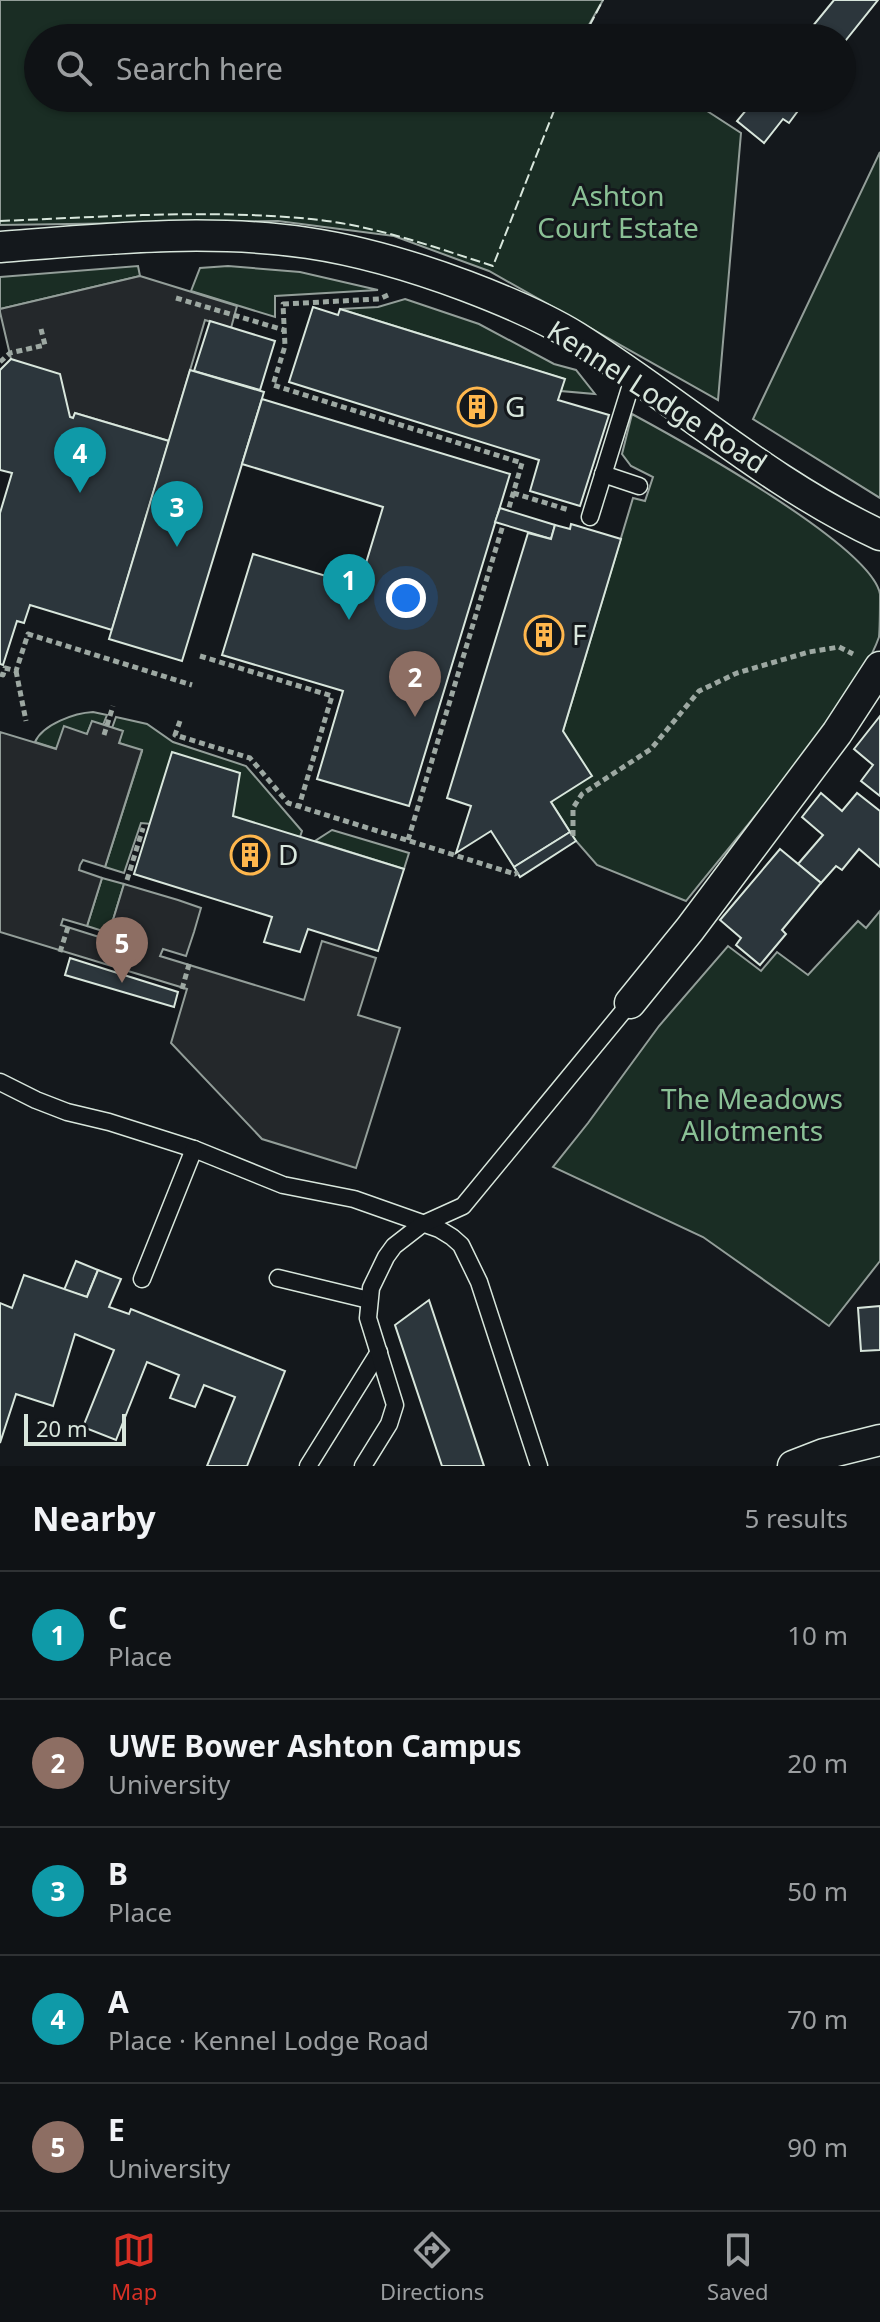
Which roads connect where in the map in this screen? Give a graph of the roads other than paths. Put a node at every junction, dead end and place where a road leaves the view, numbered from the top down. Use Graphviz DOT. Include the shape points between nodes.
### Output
graph roads {
  1 [pos="0,247"];
  2 [pos="634,375"];
  3 [pos="603,474"];
  4 [pos="639,486"];
  5 [pos="590,517"];
  6 [pos="880,535"];
  7 [pos="872,664"];
  8 [pos="630,1003"];
  9 [pos="0,1082"];
  10 [pos="194,1149"];
  11 [pos="421,1225"];
  12 [pos="278,1278"];
  13 [pos="142,1279"];
  14 [pos="369,1300"];
  15 [pos="379,1352"];
  16 [pos="880,1440"];
  17 [pos="308,1466"];
  18 [pos="363,1466"];
  19 [pos="539,1466"];
  20 [pos="793,1466"];
  1 -- 2 [label="street, Kennel Lodge Road" via="164,236 257,238 346,249 495,297 572,335"];
  2 -- 3 [label="lane"];
  2 -- 6 [label="street, Kennel Lodge Road" via="801,492"];
  3 -- 4 [label="lane"];
  3 -- 5 [label="lane"];
  7 -- 8 [label="street" via="845,721"];
  8 -- 11 [label="lane" via="463,1206"];
  9 -- 10 [label="lane" via="67,1112"];
  10 -- 11 [label="lane" via="283,1185 354,1199"];
  10 -- 13 [label="lane"];
  11 -- 14 [label="lane" via="386,1257"];
  11 -- 19 [label="lane" via="452,1237 472,1266"];
  12 -- 14 [label="lane"];
  14 -- 15 [label="lane" via="368,1318"];
  15 -- 17 [label="lane"];
  15 -- 18 [label="lane" via="395,1405"];
  16 -- 20 [label="street"];
}
